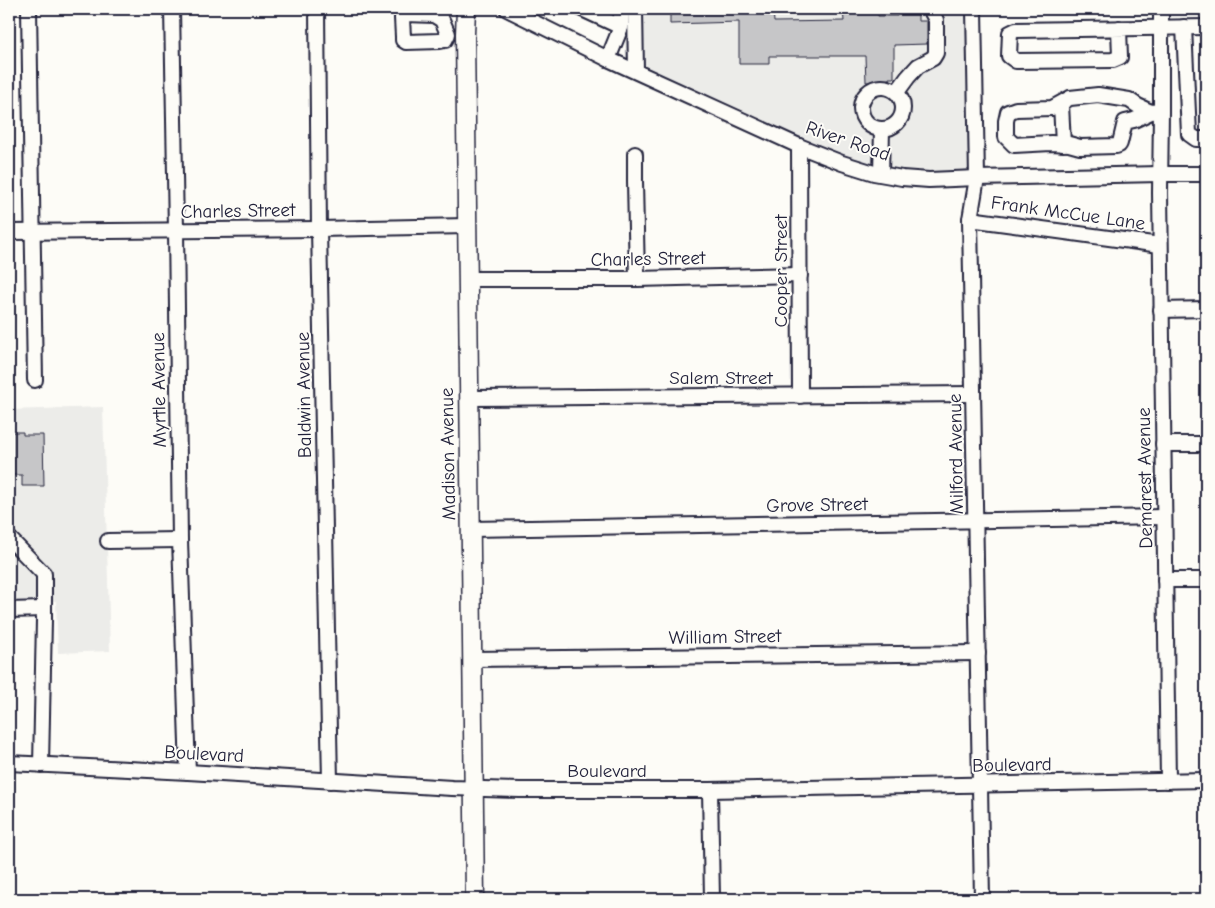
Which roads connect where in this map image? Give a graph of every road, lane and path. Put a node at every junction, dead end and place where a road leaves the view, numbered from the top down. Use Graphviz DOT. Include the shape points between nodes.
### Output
graph roads {
  1 [pos="30,9"];
  2 [pos="172,9"];
  3 [pos="317,9"];
  4 [pos="466,9"];
  5 [pos="507,9"];
  6 [pos="582,9"];
  7 [pos="621,9"];
  8 [pos="635,9"];
  9 [pos="930,9"];
  10 [pos="974,9"];
  11 [pos="1161,9"];
  12 [pos="621,27"];
  13 [pos="1161,27"];
  14 [pos="1184,27"];
  15 [pos="1206,27"];
  16 [pos="1119,28"];
  17 [pos="608,59"];
  18 [pos="636,71"];
  19 [pos="897,92"];
  20 [pos="1124,99"];
  21 [pos="1061,104"];
  22 [pos="1156,111"];
  23 [pos="1125,122"];
  24 [pos="882,129"];
  25 [pos="1206,139"];
  26 [pos="1063,144"];
  27 [pos="800,146"];
  28 [pos="635,154"];
  29 [pos="882,174"];
  30 [pos="1160,174"];
  31 [pos="1206,174"];
  32 [pos="977,178"];
  33 [pos="970,219"];
  34 [pos="467,226"];
  35 [pos="319,229"];
  36 [pos="176,230"];
  37 [pos="9,232"];
  38 [pos="33,232"];
  39 [pos="1160,245"];
  40 [pos="800,275"];
  41 [pos="637,278"];
  42 [pos="468,279"];
  43 [pos="1206,309"];
  44 [pos="1161,310"];
  45 [pos="36,380"];
  46 [pos="973,394"];
  47 [pos="800,396"];
  48 [pos="468,398"];
  49 [pos="1163,444"];
  50 [pos="1206,444"];
  51 [pos="1164,517"];
  52 [pos="975,521"];
  53 [pos="470,530"];
  54 [pos="9,539"];
  55 [pos="180,540"];
  56 [pos="108,541"];
  57 [pos="1165,580"];
  58 [pos="1206,580"];
  59 [pos="9,610"];
  60 [pos="44,615"];
  61 [pos="978,653"];
  62 [pos="472,659"];
  63 [pos="9,763"];
  64 [pos="41,765"];
  65 [pos="188,772"];
  66 [pos="1206,780"];
  67 [pos="330,781"];
  68 [pos="1168,781"];
  69 [pos="979,784"];
  70 [pos="473,789"];
  71 [pos="710,790"];
  72 [pos="474,899"];
  73 [pos="712,899"];
  74 [pos="982,899"];
  1 -- 38 [label="street"];
  2 -- 36 [label="street, Myrtle Avenue"];
  3 -- 35 [label="street, Baldwin Avenue"];
  4 -- 34 [label="main road, Madison Avenue" via="456,34"];
  5 -- 17 [label="street, River Road"];
  6 -- 12 [label="street"];
  7 -- 12 [label="street"];
  8 -- 18 [label="street"];
  9 -- 19 [label="street" via="936,20 936,53 918,66"];
  10 -- 32 [label="street, Milford Avenue"];
  11 -- 13 [label="street, Demarest Avenue"];
  12 -- 17 [label="street"];
  13 -- 14 [label="street"];
  13 -- 16 [label="street"];
  13 -- 22 [label="street, Demarest Avenue"];
  14 -- 15 [label="street"];
  14 -- 25 [label="street" via="1189,134 1196,139"];
  16 -- 16 [label="street" via="1016,30 1010,33 1010,56 1016,62 1114,60 1120,57"];
  17 -- 18 [label="street, River Road"];
  18 -- 27 [label="street, River Road"];
  19 -- 24 [label="street" via="904,108 902,114 895,125"];
  19 -- 24 [label="street" via="889,87 875,87 868,91 861,104 863,118 868,124"];
  20 -- 21 [label="street" via="1098,95 1070,98"];
  20 -- 22 [label="street"];
  20 -- 23 [label="street"];
  21 -- 26 [label="street"];
  21 -- 26 [label="street" via="1052,108 1008,112 1006,137 1014,145"];
  22 -- 23 [label="street"];
  22 -- 30 [label="street, Demarest Avenue"];
  23 -- 26 [label="street" via="1119,146"];
  24 -- 29 [label="street"];
  27 -- 29 [label="street, River Road" via="842,163"];
  27 -- 40 [label="street, Cooper Street"];
  28 -- 41 [label="street"];
  29 -- 32 [label="street, River Road" via="929,180"];
  30 -- 31 [label="street, River Road"];
  30 -- 32 [label="street, River Road"];
  30 -- 39 [label="street, Demarest Avenue"];
  32 -- 33 [label="street, Milford Avenue"];
  33 -- 39 [label="street, Frank McCue Lane"];
  33 -- 46 [label="street, Milford Avenue"];
  34 -- 35 [label="street, Charles Street"];
  34 -- 42 [label="main road, Madison Avenue"];
  35 -- 36 [label="street, Charles Street"];
  35 -- 67 [label="street, Baldwin Avenue"];
  36 -- 38 [label="street, Charles Street"];
  36 -- 55 [label="street, Myrtle Avenue"];
  37 -- 38 [label="street, Charles Street"];
  38 -- 45 [label="street"];
  39 -- 44 [label="street, Demarest Avenue"];
  40 -- 41 [label="street, Charles Street"];
  40 -- 47 [label="street, Cooper Street"];
  41 -- 42 [label="street, Charles Street"];
  42 -- 48 [label="main road, Madison Avenue"];
  43 -- 44 [label="street"];
  44 -- 49 [label="street, Demarest Avenue"];
  46 -- 47 [label="street, Salem Street"];
  46 -- 52 [label="street, Milford Avenue"];
  47 -- 48 [label="street, Salem Street"];
  48 -- 53 [label="main road, Madison Avenue"];
  49 -- 50 [label="street"];
  49 -- 51 [label="street, Demarest Avenue"];
  51 -- 52 [label="street, Grove Street"];
  51 -- 57 [label="street, Demarest Avenue"];
  52 -- 53 [label="street, Grove Street"];
  52 -- 61 [label="street, Milford Avenue"];
  53 -- 62 [label="main road, Madison Avenue"];
  54 -- 60 [label="street" via="44,574"];
  55 -- 56 [label="street"];
  55 -- 65 [label="street, Myrtle Avenue"];
  57 -- 58 [label="street"];
  57 -- 68 [label="street, Demarest Avenue"];
  59 -- 60 [label="street"];
  60 -- 64 [label="street"];
  61 -- 62 [label="street, William Street"];
  61 -- 69 [label="street, Milford Avenue"];
  62 -- 70 [label="main road, Madison Avenue"];
  63 -- 64 [label="street, Boulevard"];
  64 -- 65 [label="street, Boulevard"];
  65 -- 67 [label="street, Boulevard"];
  66 -- 68 [label="street, Boulevard"];
  67 -- 70 [label="street, Boulevard"];
  68 -- 69 [label="street, Boulevard"];
  69 -- 71 [label="street, Boulevard"];
  69 -- 74 [label="street, Milford Avenue"];
  70 -- 71 [label="street, Boulevard"];
  70 -- 72 [label="main road, Madison Avenue"];
  71 -- 73 [label="street"];
}
